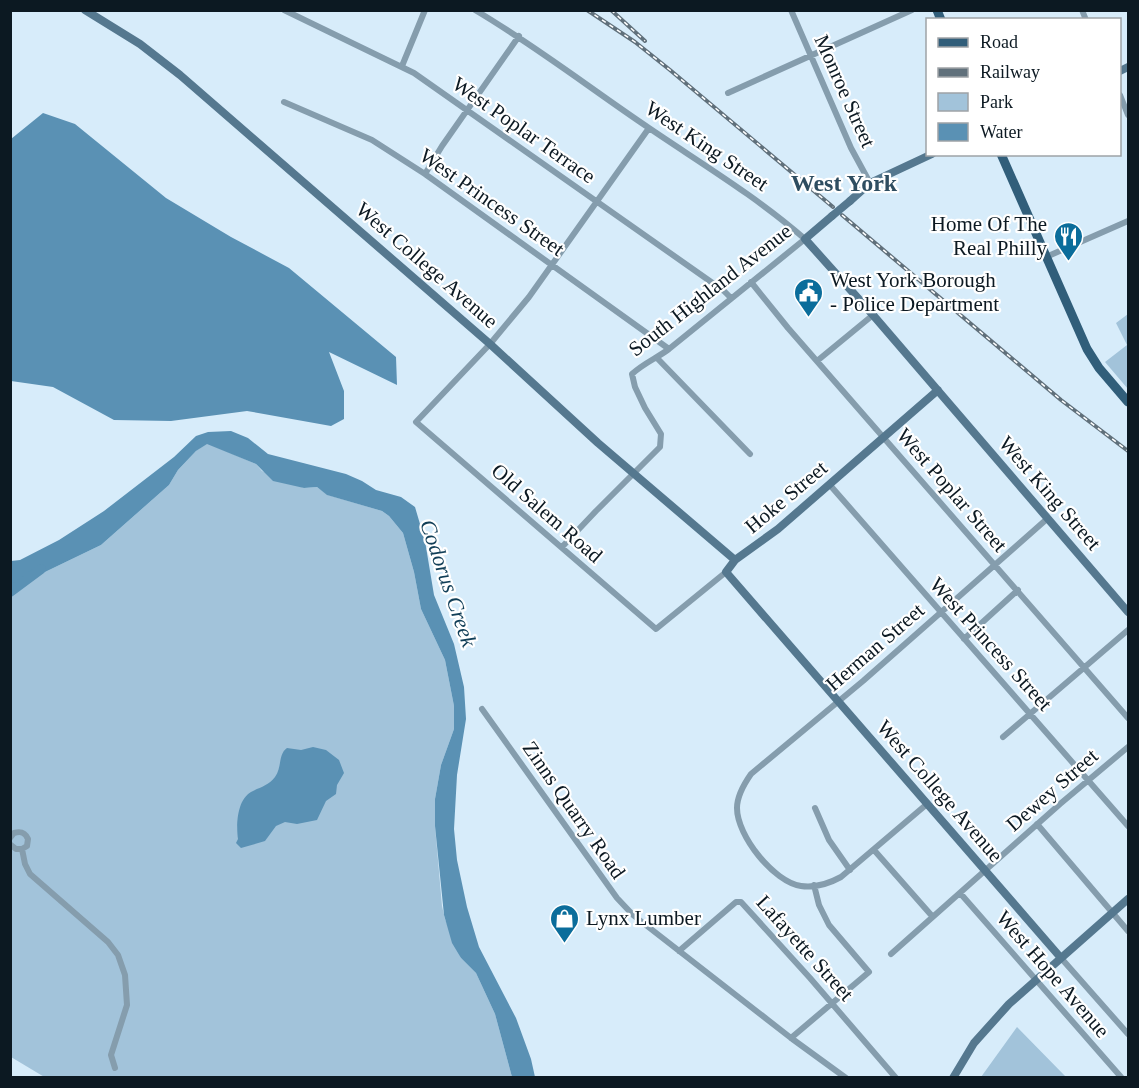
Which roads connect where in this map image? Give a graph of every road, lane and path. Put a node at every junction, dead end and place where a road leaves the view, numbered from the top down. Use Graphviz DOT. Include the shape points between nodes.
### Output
graph roads {
  1 [pos="85,10"];
  2 [pos="284,10"];
  3 [pos="425,10"];
  4 [pos="476,10"];
  5 [pos="791,10"];
  6 [pos="912,10"];
  7 [pos="519,36"];
  8 [pos="811,56"];
  9 [pos="402,66"];
  10 [pos="728,93"];
  11 [pos="1121,99"];
  12 [pos="284,102"];
  13 [pos="467,110"];
  14 [pos="1128,115"];
  15 [pos="649,128"];
  16 [pos="928,156"];
  17 [pos="1002,156"];
  18 [pos="425,174"];
  19 [pos="870,183"];
  20 [pos="596,202"];
  21 [pos="1128,221"];
  22 [pos="805,239"];
  23 [pos="1046,257"];
  24 [pos="553,266"];
  25 [pos="751,282"];
  26 [pos="731,298"];
  27 [pos="873,315"];
  28 [pos="490,344"];
  29 [pos="669,349"];
  30 [pos="657,358"];
  31 [pos="817,361"];
  32 [pos="938,390"];
  33 [pos="1128,402"];
  34 [pos="884,436"];
  35 [pos="750,454"];
  36 [pos="633,472"];
  37 [pos="829,484"];
  38 [pos="1048,518"];
  39 [pos="562,547"];
  40 [pos="735,560"];
  41 [pos="996,565"];
  42 [pos="726,572"];
  43 [pos="1018,590"];
  44 [pos="940,612"];
  45 [pos="1128,612"];
  46 [pos="656,629"];
  47 [pos="1128,630"];
  48 [pos="964,639"];
  49 [pos="1086,668"];
  50 [pos="838,702"];
  51 [pos="482,709"];
  52 [pos="1031,714"];
  53 [pos="1128,718"];
  54 [pos="1003,737"];
  55 [pos="1128,747"];
  56 [pos="1089,780"];
  57 [pos="927,804"];
  58 [pos="815,808"];
  59 [pos="1037,824"];
  60 [pos="1128,826"];
  61 [pos="10,839"];
  62 [pos="11,845"];
  63 [pos="22,849"];
  64 [pos="874,850"];
  65 [pos="985,869"];
  66 [pos="850,870"];
  67 [pos="814,885"];
  68 [pos="960,892"];
  69 [pos="1128,899"];
  70 [pos="1113,913"];
  71 [pos="932,916"];
  72 [pos="1128,931"];
  73 [pos="679,951"];
  74 [pos="891,954"];
  75 [pos="1061,957"];
  76 [pos="1036,979"];
  77 [pos="832,1003"];
  78 [pos="1128,1034"];
  79 [pos="791,1038"];
  80 [pos="115,1068"];
  81 [pos="1128,1070"];
  82 [pos="846,1077"];
  83 [pos="896,1077"];
  84 [pos="953,1077"];
  85 [pos="1121,1077"];
  1 -- 28 [label="street, West College Avenue" via="180,75"];
  2 -- 9 [label="street, West Poplar Terrace"];
  3 -- 9 [label="street"];
  4 -- 7 [label="street, West King Street"];
  5 -- 8 [label="street, Monroe Street"];
  6 -- 8 [label="street"];
  7 -- 13 [label="street"];
  7 -- 15 [label="street, West King Street"];
  8 -- 10 [label="street"];
  8 -- 19 [label="street, Monroe Street"];
  9 -- 13 [label="street, West Poplar Terrace"];
  11 -- 14 [label="street"];
  12 -- 18 [label="street, West Princess Street" via="372,140"];
  13 -- 18 [label="street"];
  13 -- 20 [label="street, West Poplar Terrace"];
  15 -- 20 [label="street"];
  15 -- 22 [label="street, West King Street"];
  16 -- 19 [label="street, South Highland Avenue"];
  17 -- 23 [label="main road"];
  18 -- 24 [label="street, West Princess Street"];
  19 -- 22 [label="street, South Highland Avenue, bridge"];
  20 -- 24 [label="street"];
  20 -- 26 [label="street, West Poplar Terrace"];
  21 -- 23 [label="street"];
  22 -- 25 [label="street, South Highland Avenue"];
  22 -- 27 [label="street, West King Street"];
  23 -- 33 [label="main road" via="1091,357"];
  24 -- 28 [label="street"];
  24 -- 29 [label="street, West Princess Street"];
  25 -- 26 [label="street, South Highland Avenue"];
  25 -- 31 [label="street, West Poplar Street"];
  26 -- 29 [label="street, South Highland Avenue"];
  27 -- 31 [label="street"];
  27 -- 32 [label="street, West King Street"];
  28 -- 36 [label="street, West College Avenue"];
  28 -- 39 [label="street, Old Salem Road" via="416,422"];
  29 -- 30 [label="street, South Highland Avenue"];
  30 -- 35 [label="street"];
  30 -- 36 [label="street, South Highland Avenue" via="632,374 645,408 661,434 660,447"];
  31 -- 34 [label="street, West Poplar Street"];
  32 -- 34 [label="street, Hoke Street"];
  32 -- 38 [label="street, West King Street"];
  34 -- 37 [label="street, Hoke Street"];
  34 -- 41 [label="street, West Poplar Street"];
  36 -- 39 [label="street, South Highland Avenue"];
  36 -- 40 [label="street, West College Avenue"];
  37 -- 40 [label="street, Hoke Street"];
  37 -- 44 [label="street, West Princess Street"];
  38 -- 41 [label="street, Herman Street"];
  38 -- 45 [label="street, West King Street"];
  39 -- 46 [label="street, Old Salem Road"];
  40 -- 42 [label="street, Hoke Street"];
  41 -- 43 [label="street, West Poplar Street"];
  41 -- 44 [label="street, Herman Street"];
  42 -- 46 [label="street, Hoke Street"];
  42 -- 50 [label="street, West College Avenue"];
  43 -- 48 [label="street"];
  43 -- 49 [label="street, West Poplar Street"];
  44 -- 48 [label="street, West Princess Street"];
  44 -- 50 [label="street, Herman Street"];
  47 -- 49 [label="street"];
  48 -- 52 [label="street, West Princess Street"];
  49 -- 52 [label="street"];
  49 -- 53 [label="street, West Poplar Street"];
  50 -- 57 [label="street, West College Avenue"];
  50 -- 67 [label="street, Herman Street" via="751,774 737,808 744,834 772,870 801,886"];
  51 -- 73 [label="street, Zinns Quarry Road" via="617,898"];
  52 -- 54 [label="street"];
  52 -- 56 [label="street, West Princess Street"];
  55 -- 56 [label="street, Dewey Street"];
  56 -- 59 [label="street, Dewey Street"];
  56 -- 60 [label="street, West Princess Street"];
  57 -- 64 [label="street"];
  57 -- 65 [label="street, West College Avenue"];
  58 -- 66 [label="street"];
  59 -- 65 [label="street, Dewey Street"];
  59 -- 70 [label="street"];
  61 -- 62 [label="street"];
  61 -- 63 [label="street" via="20,831 26,834 27,846"];
  62 -- 63 [label="street"];
  63 -- 80 [label="street" via="30,874 118,955 125,975 127,1005 111,1054"];
  64 -- 66 [label="street"];
  64 -- 71 [label="street"];
  65 -- 68 [label="street, Dewey Street"];
  65 -- 75 [label="street, West College Avenue"];
  66 -- 67 [label="street" via="832,882"];
  67 -- 77 [label="street" via="829,925 869,972"];
  68 -- 71 [label="street, Dewey Street"];
  68 -- 76 [label="street, West Hope Avenue"];
  69 -- 70 [label="street"];
  70 -- 72 [label="street"];
  70 -- 75 [label="street"];
  71 -- 74 [label="street, Dewey Street"];
  73 -- 77 [label="street, Lafayette Street" via="736,902 741,902"];
  73 -- 79 [label="street, Zinns Quarry Road"];
  75 -- 76 [label="street"];
  75 -- 78 [label="street, West College Avenue"];
  76 -- 84 [label="street" via="974,1043"];
  76 -- 85 [label="street, West Hope Avenue"];
  77 -- 79 [label="street"];
  77 -- 83 [label="street, Lafayette Street"];
  79 -- 82 [label="street, Zinns Quarry Road"];
  81 -- 85 [label="street"];
}
